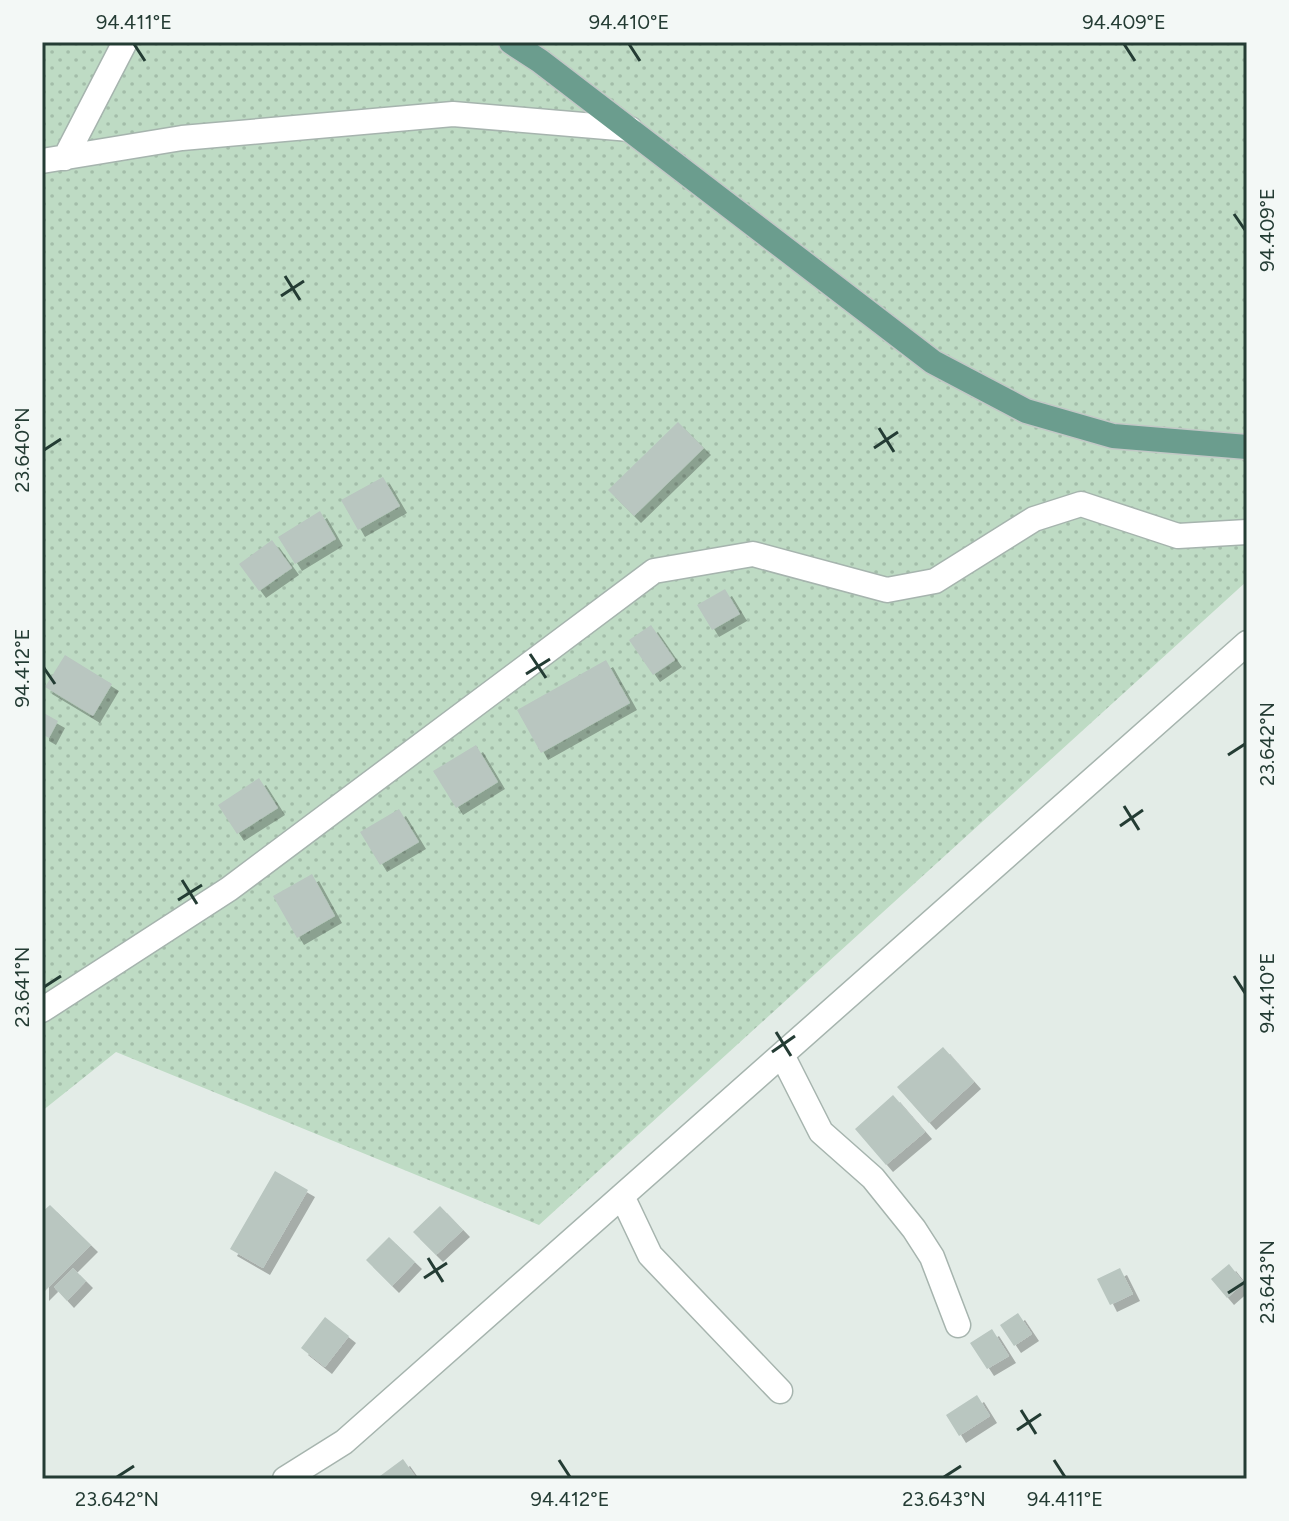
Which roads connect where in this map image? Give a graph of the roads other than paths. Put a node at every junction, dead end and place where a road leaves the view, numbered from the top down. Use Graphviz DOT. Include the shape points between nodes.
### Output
graph roads {
  1 [pos="125,42"];
  2 [pos="511,42"];
  3 [pos="630,129"];
  4 [pos="54,160"];
  5 [pos="1247,447"];
  6 [pos="1247,532"];
  7 [pos="1247,643"];
  8 [pos="42,1010"];
  9 [pos="782,1055"];
  10 [pos="622,1196"];
  11 [pos="958,1325"];
  12 [pos="780,1391"];
  13 [pos="285,1479"];
  1 -- 4 [label="street"];
  2 -- 3 [label="main road"];
  3 -- 4 [label="street" via="453,114 182,138"];
  3 -- 5 [label="main road" via="933,362 1026,411 1113,436"];
  6 -- 8 [label="street" via="1178,536 1081,504 1034,519 935,581 887,590 753,554 654,571 229,889"];
  7 -- 9 [label="street"];
  9 -- 10 [label="street"];
  9 -- 11 [label="street" via="821,1132 873,1178 914,1229 932,1257"];
  10 -- 12 [label="street" via="650,1255"];
  10 -- 13 [label="street" via="344,1442"];
}
